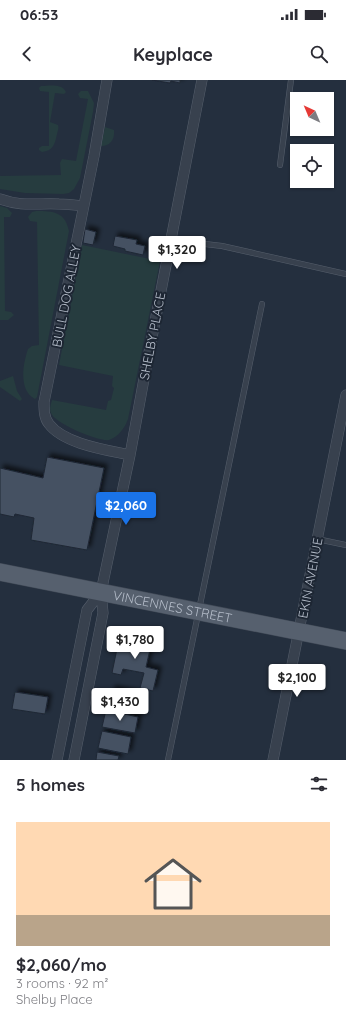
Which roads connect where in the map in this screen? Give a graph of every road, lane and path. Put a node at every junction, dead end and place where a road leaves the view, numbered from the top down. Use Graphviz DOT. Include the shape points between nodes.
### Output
graph roads {
  1 [pos="107,80"];
  2 [pos="202,80"];
  3 [pos="291,80"];
  4 [pos="280,165"];
  5 [pos="0,199"];
  6 [pos="84,206"];
  7 [pos="171,240"];
  8 [pos="346,274"];
  9 [pos="262,304"];
  10 [pos="346,395"];
  11 [pos="130,455"];
  12 [pos="317,539"];
  13 [pos="346,545"];
  14 [pos="0,572"];
  15 [pos="101,592"];
  16 [pos="198,612"];
  17 [pos="299,632"];
  18 [pos="346,641"];
  19 [pos="57,760"];
  20 [pos="74,760"];
  21 [pos="168,760"];
  22 [pos="273,760"];
  1 -- 6 [label="street, BULL DOG ALLEY"];
  2 -- 7 [label="street, SHELBY PLACE"];
  3 -- 4 [label="lane"];
  5 -- 6 [label="street" via="25,205"];
  6 -- 11 [label="street, BULL DOG ALLEY" via="44,402 44,413 48,423 64,435 104,451"];
  7 -- 8 [label="lane" via="222,246"];
  7 -- 11 [label="street, SHELBY PLACE"];
  9 -- 16 [label="lane"];
  10 -- 12 [label="street, EKIN AVENUE"];
  11 -- 15 [label="street, SHELBY PLACE"];
  12 -- 13 [label="lane"];
  12 -- 17 [label="street, EKIN AVENUE"];
  14 -- 15 [label="main road, VINCENNES STREET"];
  15 -- 16 [label="main road, VINCENNES STREET"];
  15 -- 19 [label="street, SHELBY PLACE" via="86,610"];
  15 -- 20 [label="street, SHELBY PLACE" via="103,613"];
  16 -- 17 [label="main road, VINCENNES STREET"];
  16 -- 21 [label="lane"];
  17 -- 18 [label="main road, VINCENNES STREET"];
  17 -- 22 [label="street, EKIN AVENUE"];
}
